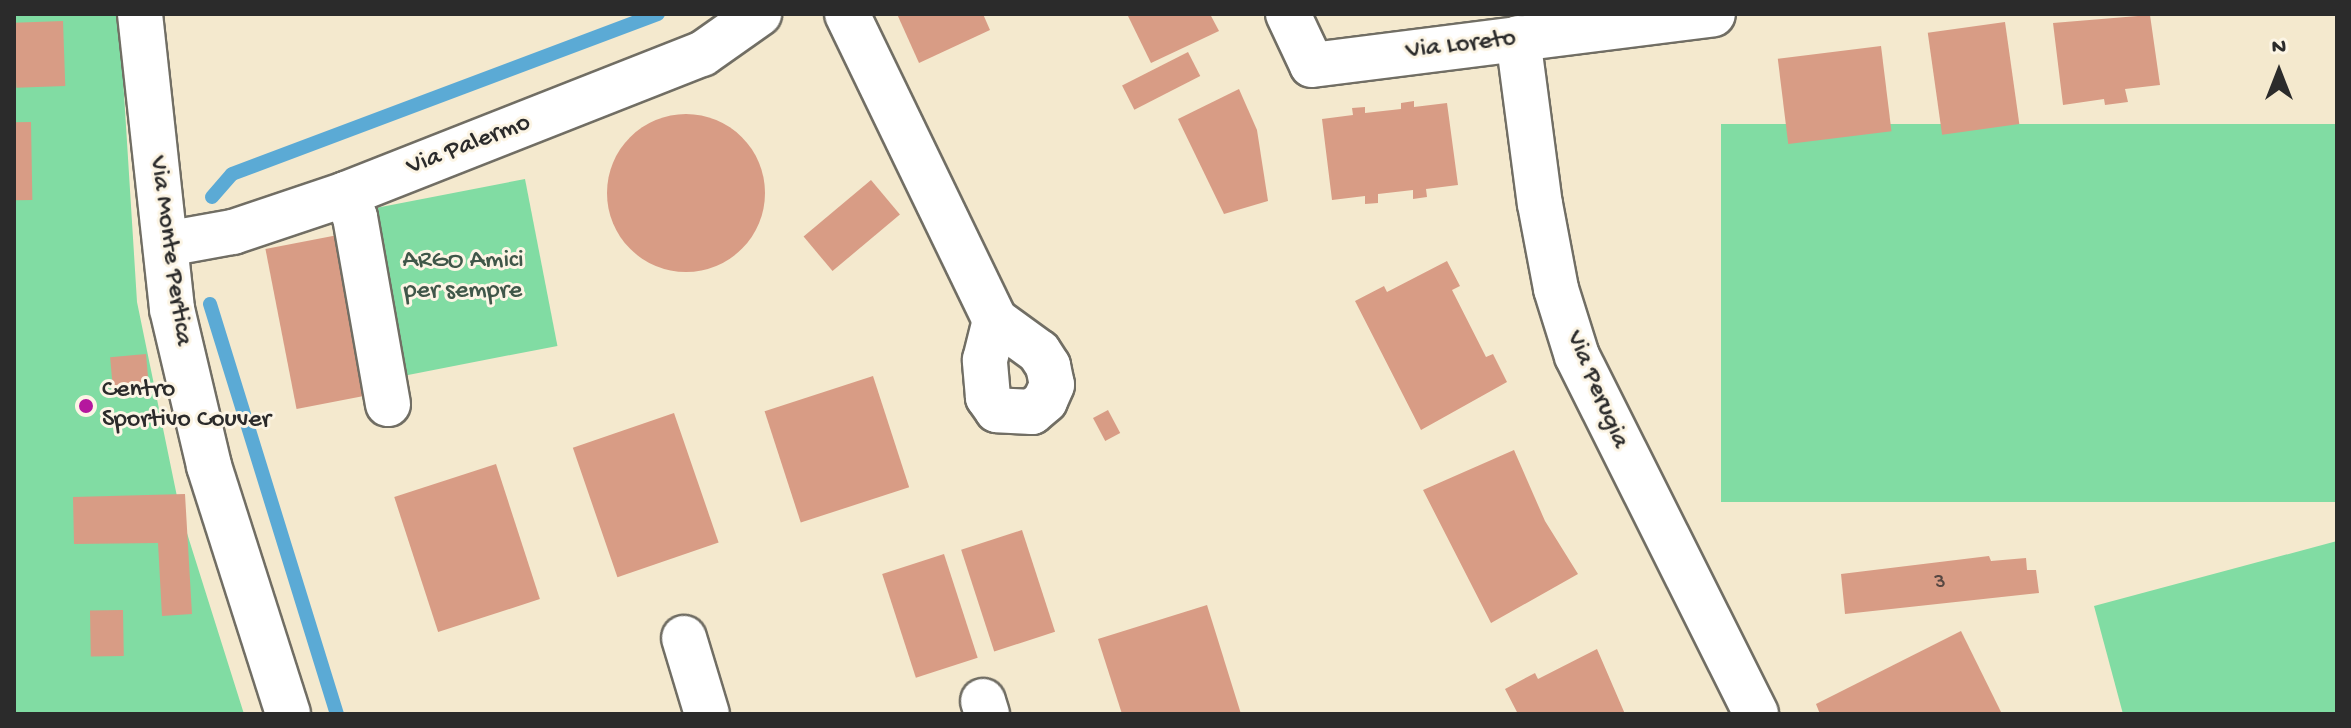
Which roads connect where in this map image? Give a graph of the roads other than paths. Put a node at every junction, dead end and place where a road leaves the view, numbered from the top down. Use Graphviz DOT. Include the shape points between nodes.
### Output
graph roads {
  1 [pos="140,14"];
  2 [pos="759,14"];
  3 [pos="847,14"];
  4 [pos="1288,14"];
  5 [pos="1713,14"];
  6 [pos="1518,38"];
  7 [pos="346,194"];
  8 [pos="166,244"];
  9 [pos="995,320"];
  10 [pos="388,404"];
  11 [pos="684,638"];
  12 [pos="288,714"];
  13 [pos="707,714"];
  14 [pos="1756,714"];
  1 -- 8 [label="street, Via Monte Pertica"];
  2 -- 7 [label="street, Via Palermo" via="702,54"];
  3 -- 9 [label="street"];
  4 -- 6 [label="street, Via Loreto" via="1312,65"];
  5 -- 6 [label="street, Via Loreto"];
  6 -- 14 [label="street, Via Perugia" via="1540,204 1556,289 1577,356"];
  7 -- 8 [label="street, Via Palermo" via="233,232"];
  7 -- 10 [label="street" via="355,217"];
  8 -- 12 [label="street, Via Monte Pertica" via="172,309 209,466"];
  11 -- 13 [label="street"];
}
